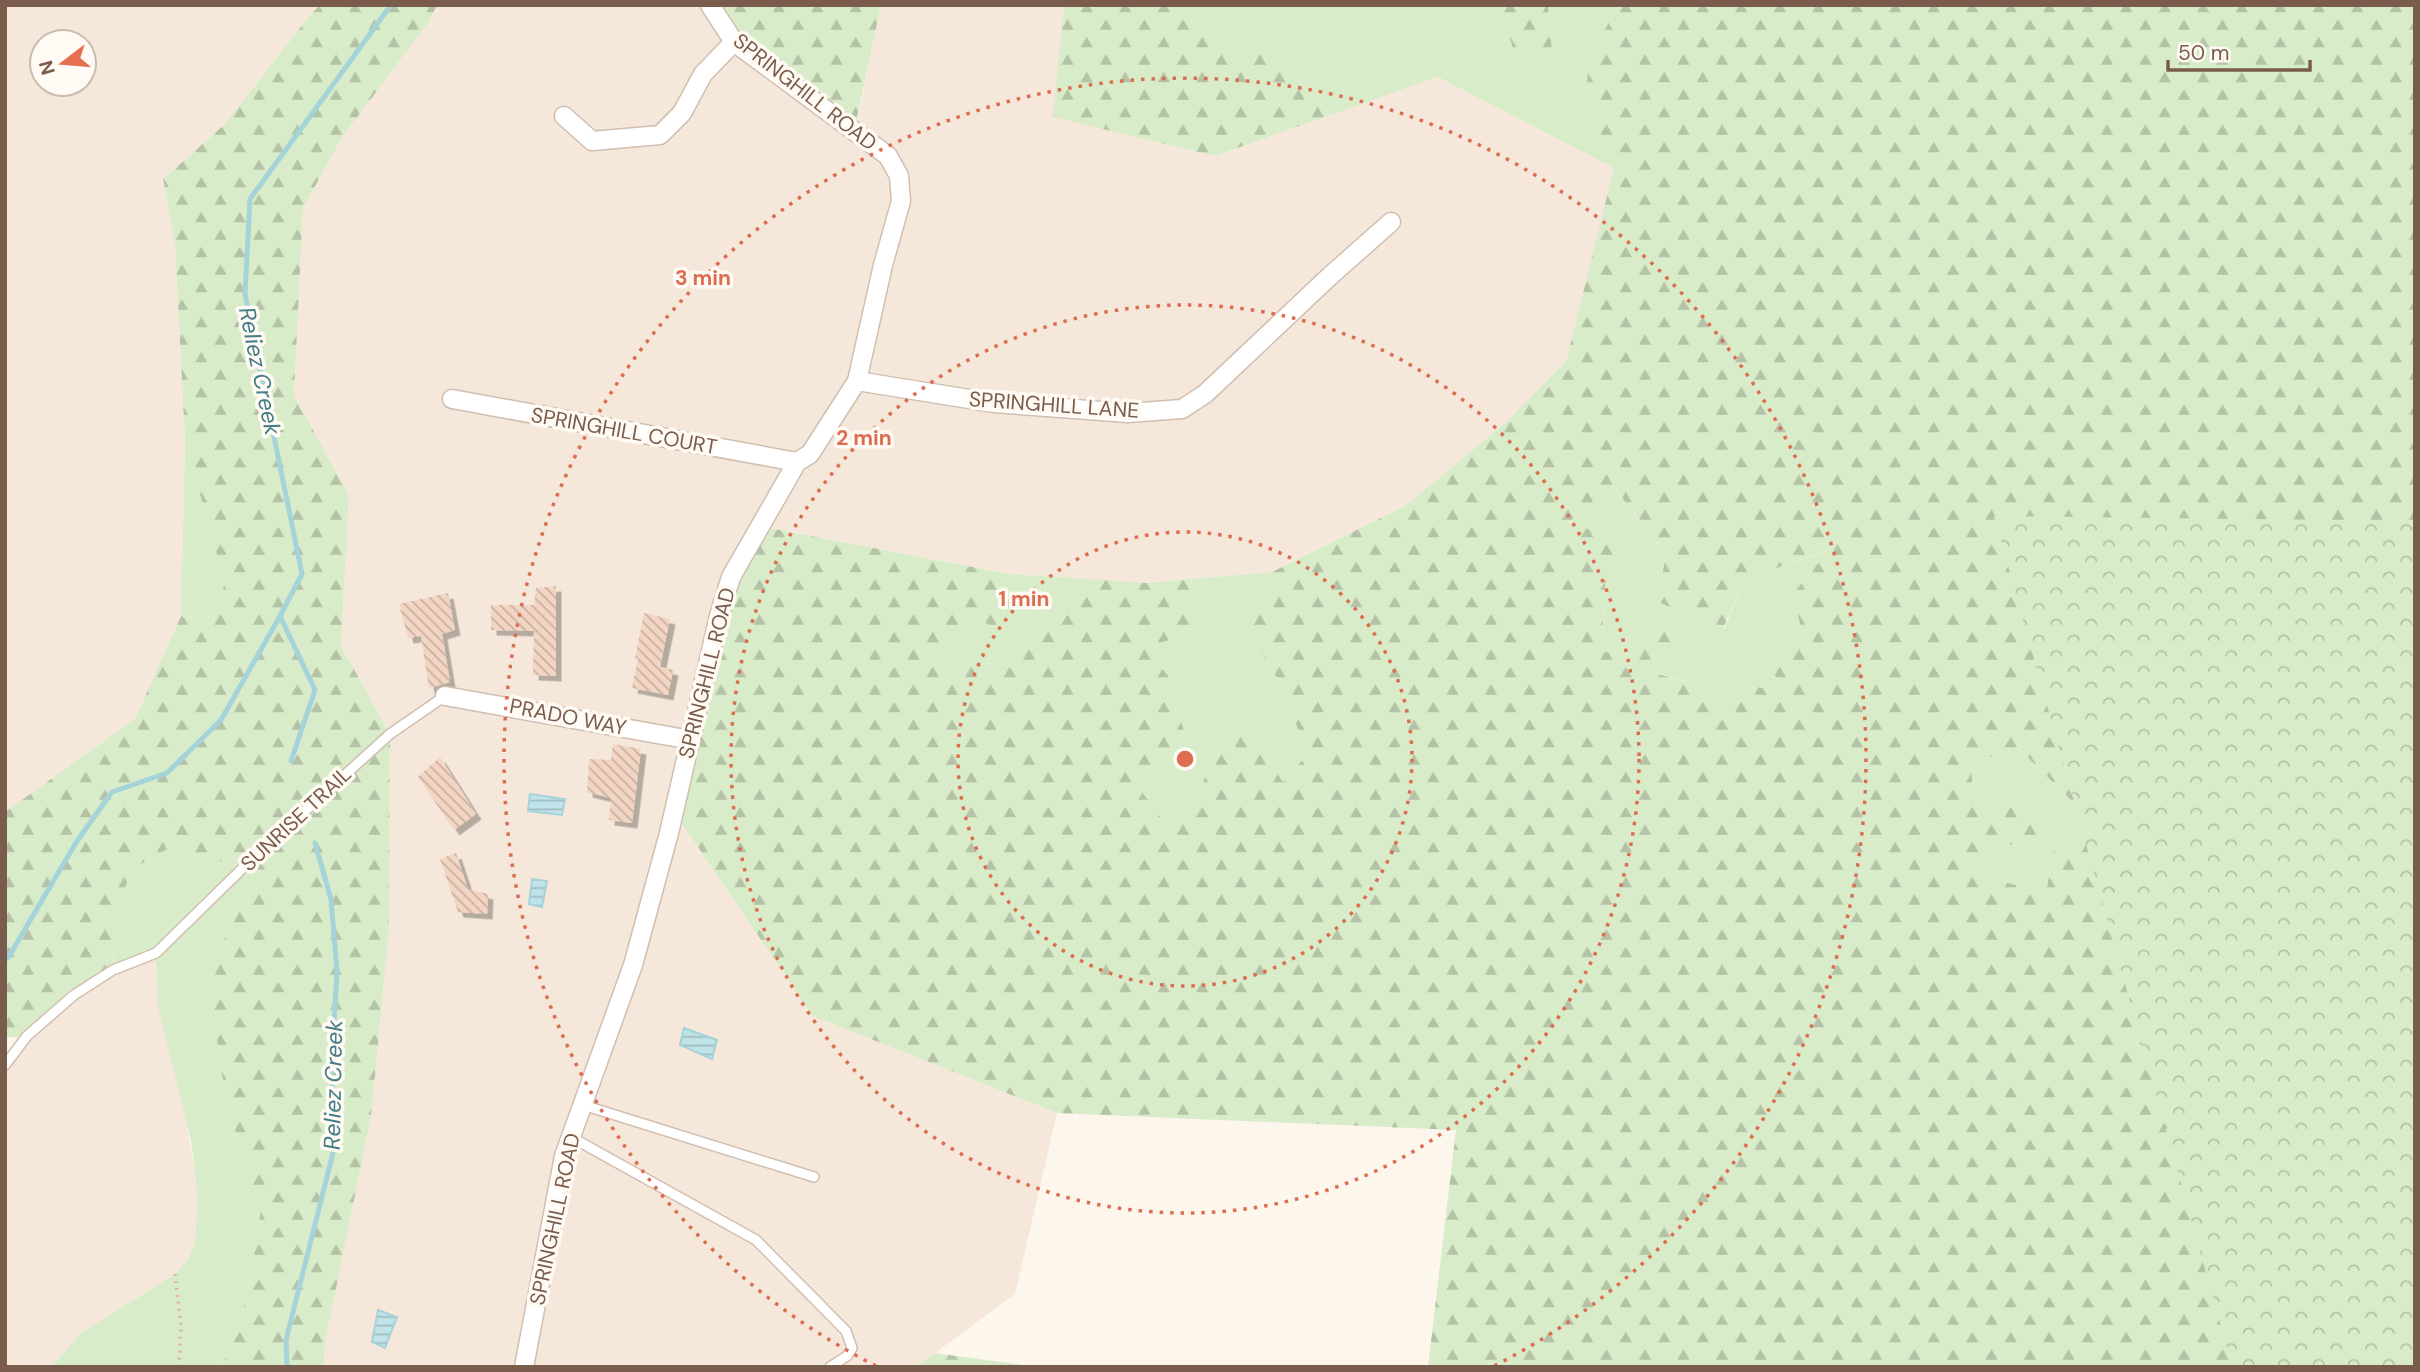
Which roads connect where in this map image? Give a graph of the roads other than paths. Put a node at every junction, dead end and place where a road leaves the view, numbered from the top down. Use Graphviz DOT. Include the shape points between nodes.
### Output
graph roads {
  1 [pos="710,5"];
  2 [pos="734,42"];
  3 [pos="564,116"];
  4 [pos="1391,222"];
  5 [pos="857,381"];
  6 [pos="452,399"];
  7 [pos="797,463"];
  8 [pos="445,696"];
  9 [pos="691,740"];
  10 [pos="5,1065"];
  11 [pos="583,1105"];
  12 [pos="571,1137"];
  13 [pos="814,1177"];
  14 [pos="524,1367"];
  15 [pos="830,1367"];
  1 -- 2 [label="street, SPRINGHILL ROAD"];
  2 -- 3 [label="street" via="703,75 682,113 660,135 592,141"];
  2 -- 5 [label="street, SPRINGHILL ROAD" via="888,156 899,177 901,201"];
  4 -- 5 [label="street, SPRINGHILL LANE" via="1205,394 1182,409 1128,413 994,403"];
  5 -- 7 [label="street, SPRINGHILL ROAD" via="810,454"];
  6 -- 7 [label="street, SPRINGHILL COURT"];
  7 -- 9 [label="street, SPRINGHILL ROAD" via="731,577"];
  8 -- 9 [label="street, PRADO WAY"];
  8 -- 10 [label="lane, SUNRISE TRAIL" via="390,734 156,953 113,970 74,995 27,1037"];
  9 -- 11 [label="street, SPRINGHILL ROAD" via="633,965"];
  11 -- 12 [label="street, SPRINGHILL ROAD"];
  11 -- 13 [label="lane"];
  12 -- 14 [label="street, SPRINGHILL ROAD"];
  12 -- 15 [label="lane" via="756,1240 846,1331 852,1348"];
}
